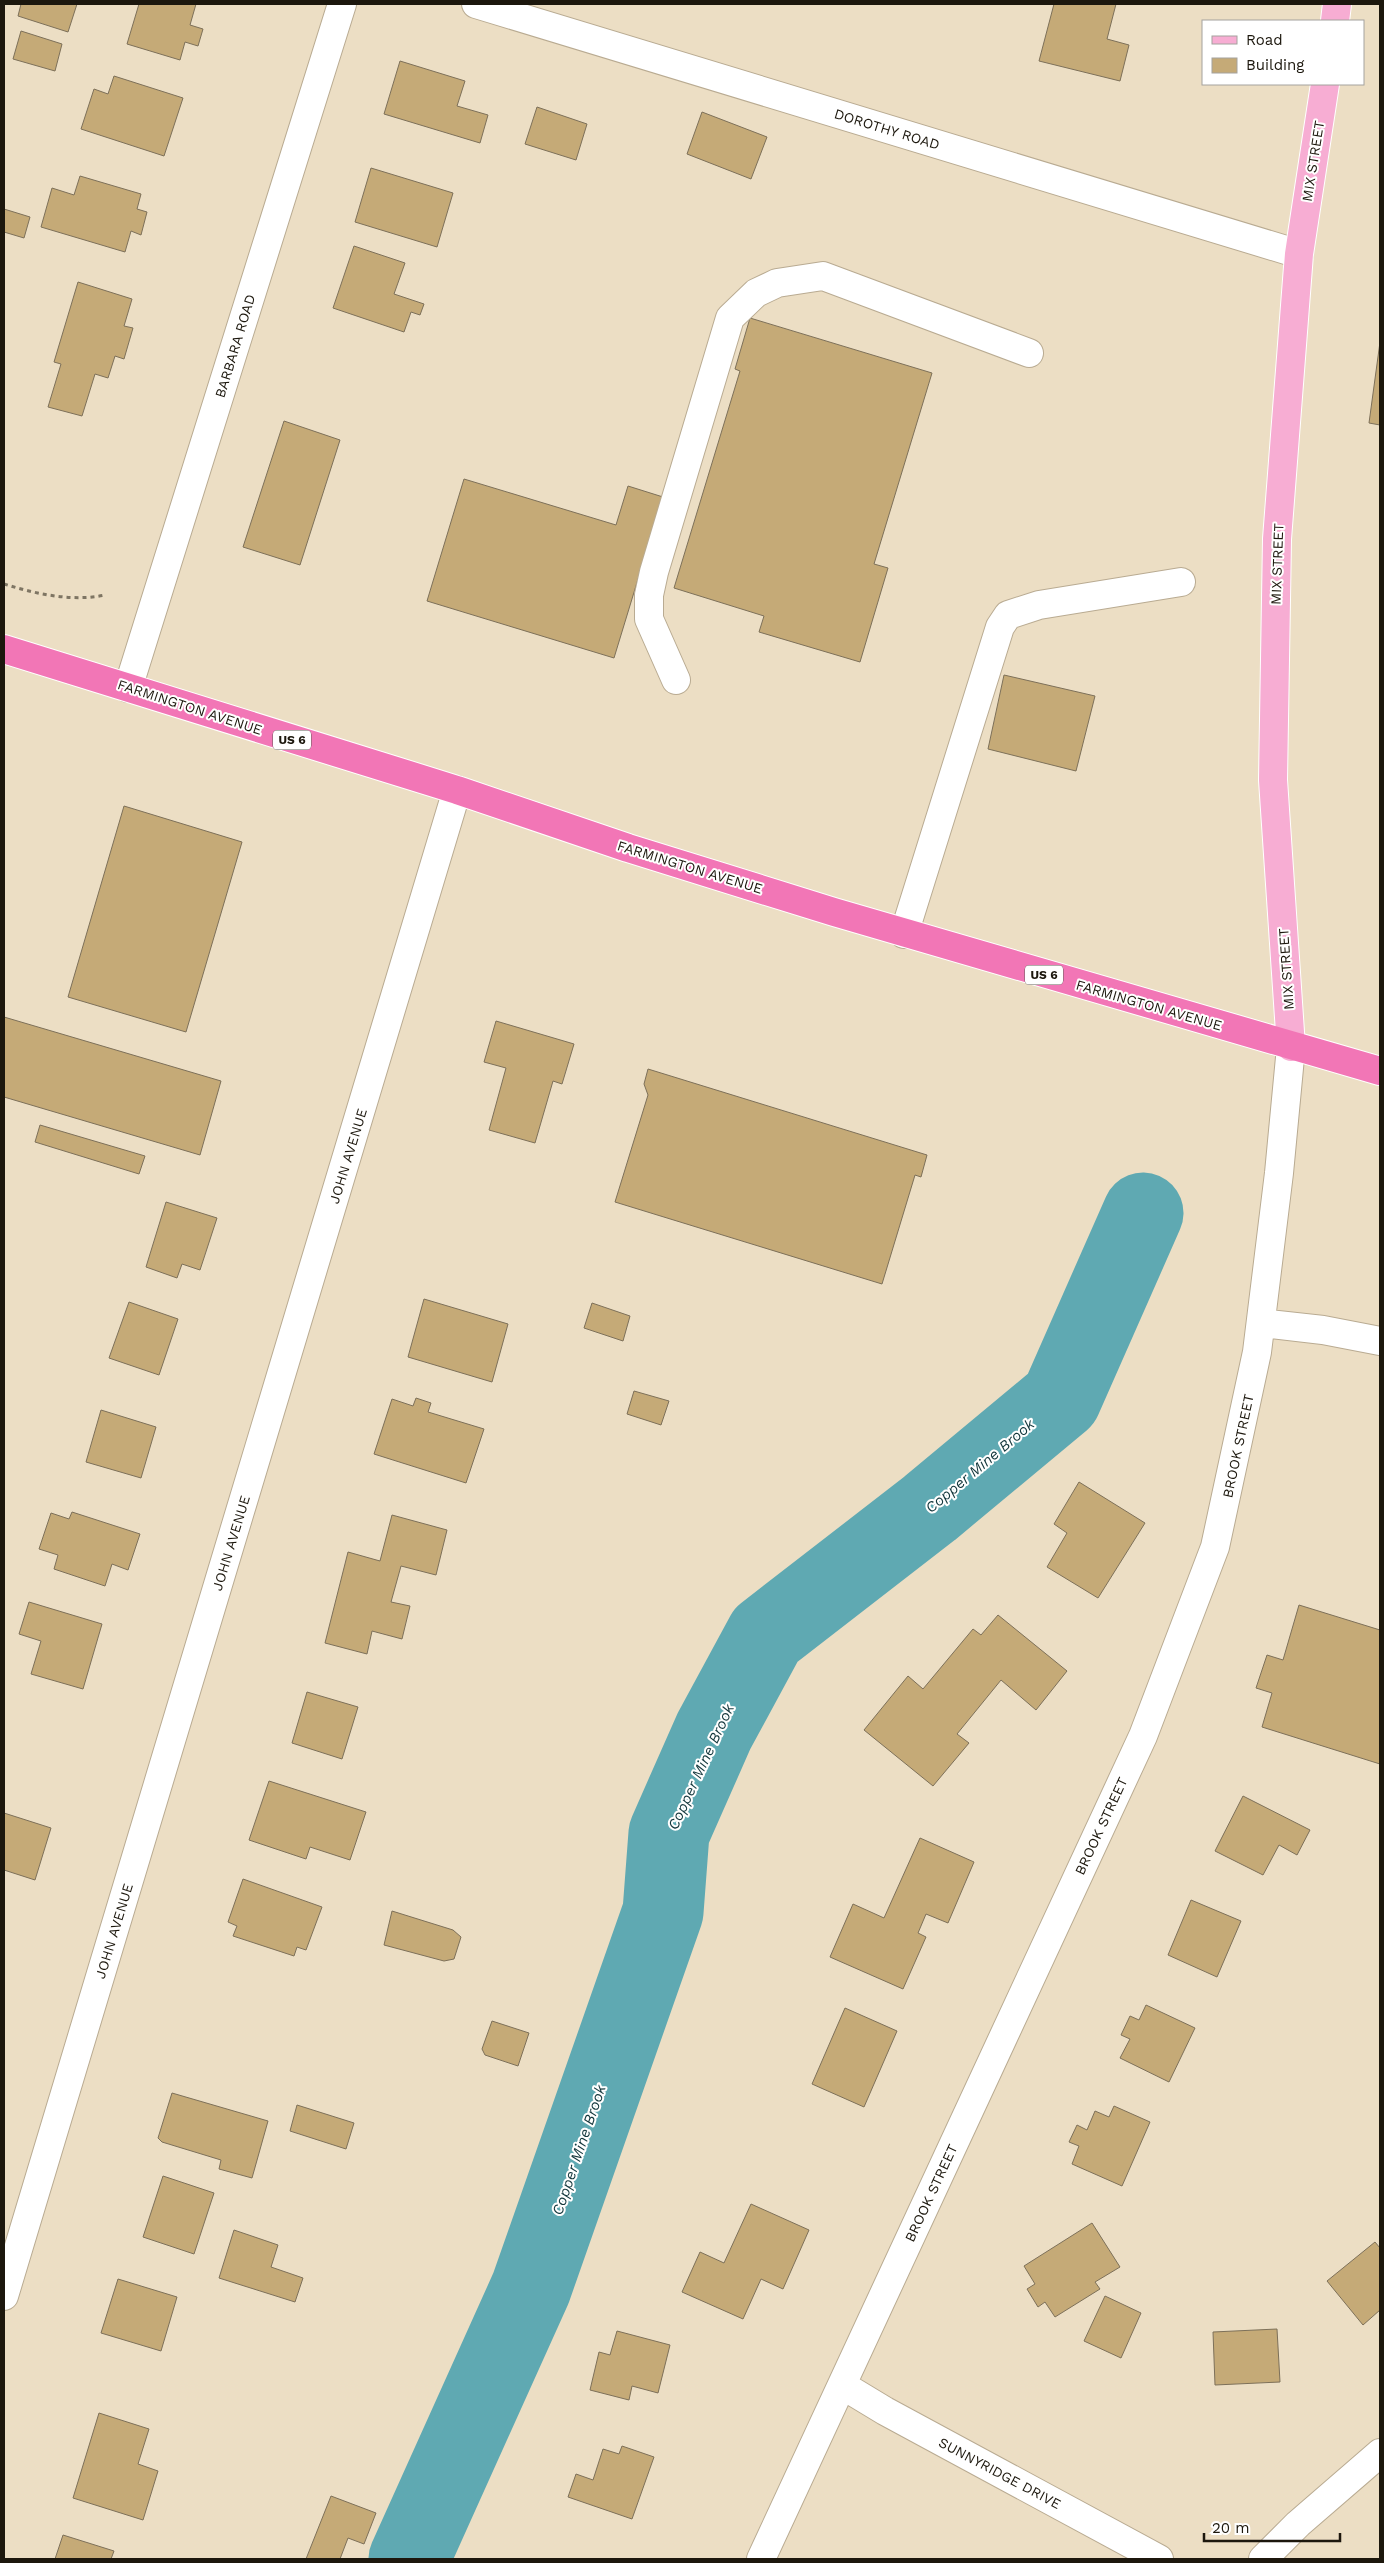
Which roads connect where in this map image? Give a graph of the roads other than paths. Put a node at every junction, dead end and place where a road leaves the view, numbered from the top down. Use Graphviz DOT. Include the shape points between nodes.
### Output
graph roads {
  1 [pos="342,4"];
  2 [pos="476,4"];
  3 [pos="1337,4"];
  4 [pos="1335,20"];
  5 [pos="1325,85"];
  6 [pos="1299,254"];
  7 [pos="1029,353"];
  8 [pos="1181,582"];
  9 [pos="4,649"];
  10 [pos="676,680"];
  11 [pos="128,688"];
  12 [pos="457,790"];
  13 [pos="904,934"];
  14 [pos="1292,1047"];
  15 [pos="1380,1071"];
  16 [pos="1261,1323"];
  17 [pos="1380,1341"];
  18 [pos="4,2296"];
  19 [pos="842,2384"];
  20 [pos="1380,2453"];
  21 [pos="761,2559"];
  22 [pos="1159,2559"];
  23 [pos="1263,2559"];
  1 -- 11 [label="street, BARBARA ROAD"];
  2 -- 6 [label="street, DOROTHY ROAD"];
  3 -- 4 [label="main road"];
  5 -- 6 [label="main road, MIX STREET"];
  6 -- 14 [label="main road, MIX STREET" via="1277,539 1273,780"];
  7 -- 10 [label="street" via="823,276 777,284 756,293 730,318 649,595 649,619"];
  8 -- 13 [label="street" via="1039,605 1008,615 1000,627"];
  9 -- 11 [label="highway, FARMINGTON AVENUE / US 6"];
  11 -- 12 [label="highway, FARMINGTON AVENUE / US 6"];
  12 -- 13 [label="highway, FARMINGTON AVENUE / US 6" via="628,848"];
  12 -- 18 [label="street, JOHN AVENUE"];
  13 -- 14 [label="highway, FARMINGTON AVENUE / US 6"];
  14 -- 15 [label="highway, FARMINGTON AVENUE / US 6"];
  14 -- 16 [label="street, BROOK STREET"];
  16 -- 17 [label="street"];
  16 -- 19 [label="street, BROOK STREET" via="1216,1547 1143,1736"];
  19 -- 21 [label="street, BROOK STREET"];
  19 -- 22 [label="street, SUNNYRIDGE DRIVE" via="885,2411"];
  20 -- 23 [label="street"];
}
